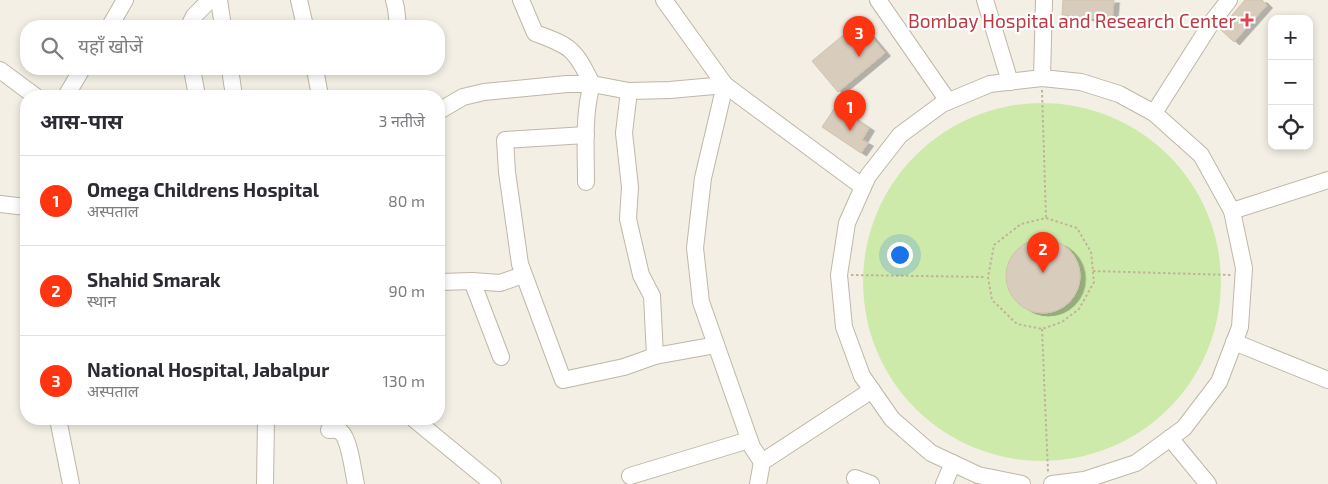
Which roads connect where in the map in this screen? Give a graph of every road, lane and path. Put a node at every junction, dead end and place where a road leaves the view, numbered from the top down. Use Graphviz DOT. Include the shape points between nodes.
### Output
graph roads {
  1 [pos="125,0"];
  2 [pos="210,0"];
  3 [pos="219,0"];
  4 [pos="299,0"];
  5 [pos="394,0"];
  6 [pos="520,0"];
  7 [pos="664,0"];
  8 [pos="878,0"];
  9 [pos="985,0"];
  10 [pos="1044,0"];
  11 [pos="1229,0"];
  12 [pos="113,20"];
  13 [pos="192,20"];
  14 [pos="222,20"];
  15 [pos="304,20"];
  16 [pos="397,20"];
  17 [pos="0,70"];
  18 [pos="78,75"];
  19 [pos="193,75"];
  20 [pos="231,75"];
  21 [pos="316,75"];
  22 [pos="1042,78"];
  23 [pos="1010,82"];
  24 [pos="592,84"];
  25 [pos="725,85"];
  26 [pos="27,90"];
  27 [pos="70,90"];
  28 [pos="196,90"];
  29 [pos="233,90"];
  30 [pos="319,90"];
  31 [pos="629,91"];
  32 [pos="948,102"];
  33 [pos="445,107"];
  34 [pos="1154,112"];
  35 [pos="586,135"];
  36 [pos="1328,180"];
  37 [pos="586,182"];
  38 [pos="863,187"];
  39 [pos="0,204"];
  40 [pos="20,206"];
  41 [pos="1232,210"];
  42 [pos="1046,218"];
  43 [pos="1093,271"];
  44 [pos="523,275"];
  45 [pos="839,275"];
  46 [pos="1244,276"];
  47 [pos="988,277"];
  48 [pos="472,281"];
  49 [pos="445,282"];
  50 [pos="1042,329"];
  51 [pos="1234,342"];
  52 [pos="716,346"];
  53 [pos="655,356"];
  54 [pos="501,357"];
  55 [pos="1328,380"];
  56 [pos="872,390"];
  57 [pos="59,425"];
  58 [pos="266,425"];
  59 [pos="421,425"];
  60 [pos="329,430"];
  61 [pos="1170,438"];
  62 [pos="749,440"];
  63 [pos="762,462"];
  64 [pos="953,463"];
  65 [pos="630,476"];
  66 [pos="855,478"];
  67 [pos="1050,479"];
  68 [pos="1077,483"];
  69 [pos="71,484"];
  70 [pos="265,484"];
  71 [pos="356,484"];
  72 [pos="493,484"];
  73 [pos="758,484"];
  74 [pos="871,484"];
  75 [pos="944,484"];
  76 [pos="1022,484"];
  77 [pos="1208,484"];
  1 -- 12 [label="street"];
  2 -- 13 [label="street"];
  3 -- 14 [label="street"];
  4 -- 15 [label="street"];
  5 -- 16 [label="street"];
  6 -- 24 [label="street" via="535,33 572,49"];
  7 -- 25 [label="street"];
  8 -- 32 [label="street"];
  9 -- 23 [label="street"];
  10 -- 22 [label="street"];
  11 -- 34 [label="street"];
  17 -- 26 [label="street"];
  18 -- 27 [label="street"];
  19 -- 28 [label="street"];
  20 -- 29 [label="street"];
  21 -- 30 [label="street"];
  22 -- 23 [label="street"];
  22 -- 34 [label="street" via="1091,85 1119,94"];
  22 -- 42 [label="path"];
  23 -- 32 [label="street" via="990,84"];
  24 -- 31 [label="street"];
  24 -- 33 [label="street" via="484,92 462,97"];
  24 -- 35 [label="street"];
  25 -- 31 [label="street"];
  25 -- 38 [label="street"];
  25 -- 52 [label="street" via="703,178 695,248 701,302"];
  31 -- 53 [label="street" via="624,133 630,186 628,219 641,275 652,296"];
  32 -- 38 [label="street" via="900,135"];
  34 -- 41 [label="street" via="1201,155"];
  35 -- 37 [label="street"];
  35 -- 44 [label="street" via="505,140 514,229"];
  36 -- 41 [label="street"];
  38 -- 45 [label="street" via="847,224"];
  39 -- 40 [label="street"];
  41 -- 46 [label="street"];
  42 -- 43 [label="path" via="1076,228 1091,252"];
  42 -- 47 [label="path" via="1021,224 994,245"];
  43 -- 46 [label="path"];
  43 -- 50 [label="path" via="1094,282 1079,309 1062,322"];
  44 -- 48 [label="street" via="500,283"];
  44 -- 53 [label="street" via="563,380 624,367"];
  45 -- 47 [label="path"];
  45 -- 56 [label="street" via="844,327 862,376"];
  46 -- 51 [label="street" via="1240,327"];
  47 -- 50 [label="path" via="992,300 1018,324"];
  48 -- 49 [label="street"];
  48 -- 54 [label="street"];
  50 -- 67 [label="path"];
  51 -- 55 [label="street"];
  51 -- 61 [label="street" via="1219,382 1184,428"];
  52 -- 53 [label="street"];
  52 -- 62 [label="street"];
  56 -- 63 [label="street"];
  56 -- 64 [label="street" via="892,419 932,453"];
  57 -- 69 [label="street"];
  58 -- 70 [label="street"];
  59 -- 72 [label="street"];
  60 -- 71 [label="street" via="342,433"];
  61 -- 68 [label="street" via="1136,463"];
  61 -- 77 [label="street"];
  62 -- 63 [label="street"];
  62 -- 65 [label="street"];
  63 -- 73 [label="street"];
  64 -- 75 [label="street"];
  64 -- 76 [label="street" via="978,476"];
  66 -- 74 [label="street"];
  67 -- 68 [label="street"];
}
